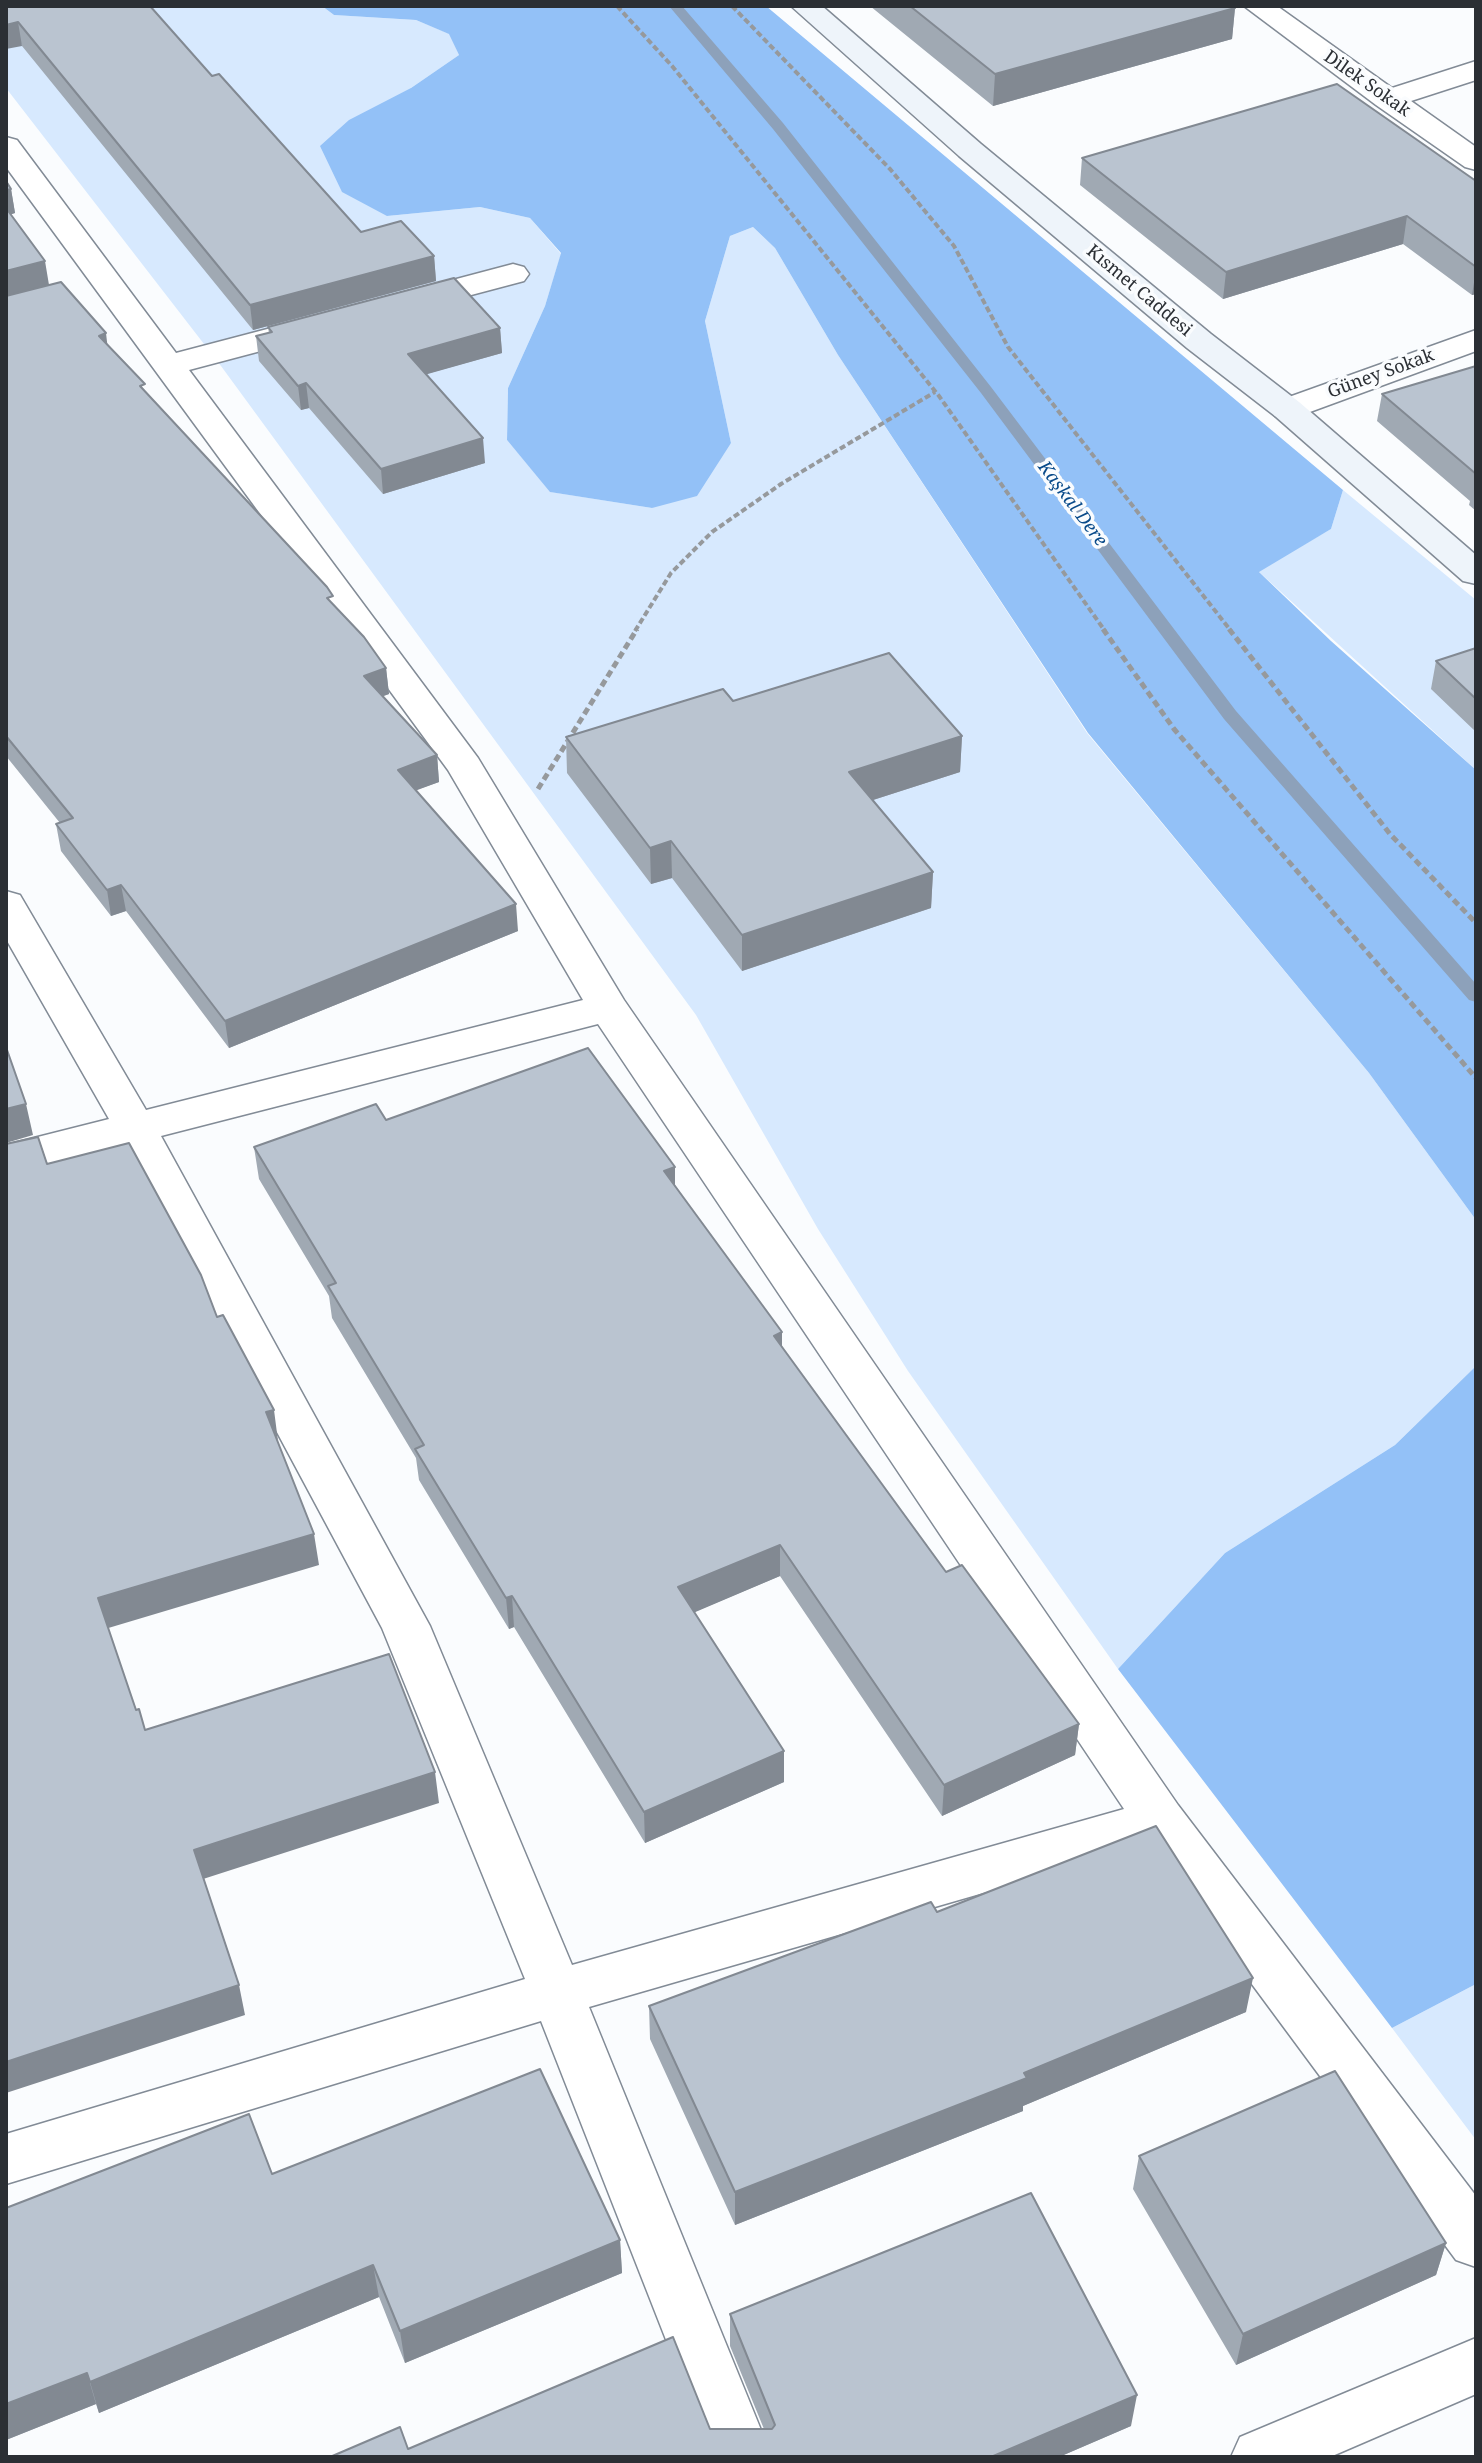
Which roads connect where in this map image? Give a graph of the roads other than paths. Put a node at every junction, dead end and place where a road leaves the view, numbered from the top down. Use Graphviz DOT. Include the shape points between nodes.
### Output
graph roads {
  1 [pos="805,6"];
  2 [pos="1258,6"];
  3 [pos="1476,70"];
  4 [pos="1387,99"];
  5 [pos="6,146"];
  6 [pos="1476,161"];
  7 [pos="513,274"];
  8 [pos="1476,340"];
  9 [pos="167,366"];
  10 [pos="1287,409"];
  11 [pos="1476,573"];
  12 [pos="6,904"];
  13 [pos="608,1008"];
  14 [pos="134,1126"];
  15 [pos="6,1160"];
  16 [pos="1160,1820"];
  17 [pos="557,1993"];
  18 [pos="6,2159"];
  19 [pos="1476,2241"];
  20 [pos="1476,2366"];
  21 [pos="742,2457"];
  22 [pos="1261,2457"];
  1 -- 10 [label="main road, Kısmet Caddesi" via="970,150"];
  2 -- 4 [label="street, Dilek Sokak"];
  3 -- 4 [label="street"];
  4 -- 6 [label="street, Dilek Sokak"];
  5 -- 9 [label="street" via="92,288"];
  7 -- 9 [label="street"];
  8 -- 10 [label="street, Güney Sokak"];
  9 -- 13 [label="street" via="465,766"];
  10 -- 11 [label="main road, Kısmet Caddesi"];
  12 -- 14 [label="street"];
  13 -- 14 [label="street"];
  13 -- 16 [label="street"];
  14 -- 15 [label="street"];
  14 -- 17 [label="street" via="406,1626"];
  16 -- 17 [label="street"];
  16 -- 19 [label="street"];
  17 -- 18 [label="street"];
  17 -- 21 [label="street"];
  20 -- 22 [label="street"];
}
